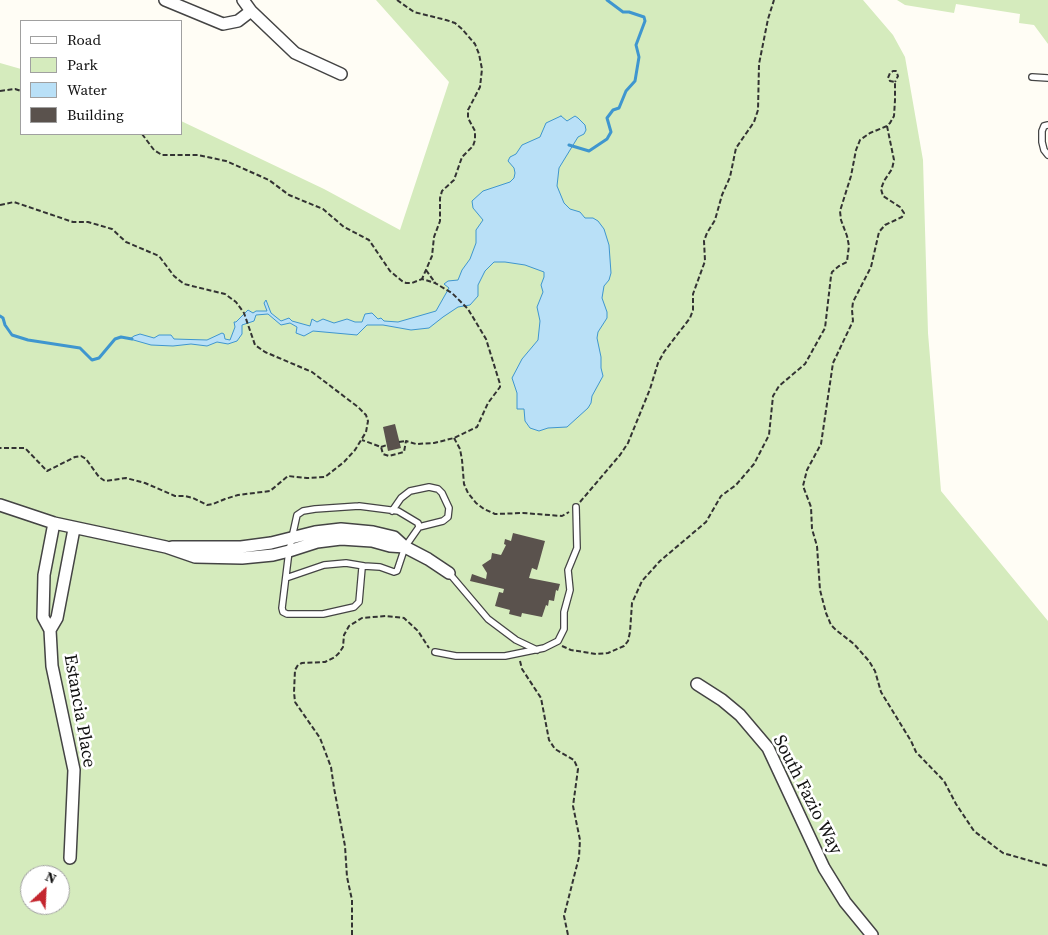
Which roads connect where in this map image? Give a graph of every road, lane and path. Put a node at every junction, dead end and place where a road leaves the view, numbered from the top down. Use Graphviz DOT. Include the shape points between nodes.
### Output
graph roads {
  1 [pos="165,0"];
  2 [pos="243,0"];
  3 [pos="397,0"];
  4 [pos="774,0"];
  5 [pos="251,11"];
  6 [pos="341,74"];
  7 [pos="1032,77"];
  8 [pos="1048,78"];
  9 [pos="895,82"];
  10 [pos="0,91"];
  11 [pos="20,91"];
  12 [pos="1048,125"];
  13 [pos="887,126"];
  14 [pos="143,135"];
  15 [pos="1048,155"];
  16 [pos="0,205"];
  17 [pos="426,270"];
  18 [pos="422,279"];
  19 [pos="436,284"];
  20 [pos="454,438"];
  21 [pos="362,440"];
  22 [pos="406,441"];
  23 [pos="399,442"];
  24 [pos="387,446"];
  25 [pos="381,447"];
  26 [pos="0,448"];
  27 [pos="0,505"];
  28 [pos="576,507"];
  29 [pos="392,511"];
  30 [pos="54,524"];
  31 [pos="419,527"];
  32 [pos="74,528"];
  33 [pos="292,538"];
  34 [pos="166,547"];
  35 [pos="405,547"];
  36 [pos="290,551"];
  37 [pos="364,566"];
  38 [pos="449,574"];
  39 [pos="286,578"];
  40 [pos="50,630"];
  41 [pos="555,644"];
  42 [pos="537,650"];
  43 [pos="435,652"];
  44 [pos="518,653"];
  45 [pos="697,684"];
  46 [pos="70,858"];
  47 [pos="1048,866"];
  48 [pos="352,935"];
  49 [pos="568,935"];
  50 [pos="872,935"];
  1 -- 5 [label="street" via="223,24 238,22"];
  2 -- 5 [label="street"];
  3 -- 17 [label="path" via="414,12 446,20 462,29 480,54 483,78 468,110 475,140 462,157 454,180 442,191 440,221"];
  4 -- 28 [label="path" via="759,64 758,110 754,122 736,148 730,177 704,241 705,261 692,294 690,318 658,363 628,443"];
  5 -- 6 [label="street" via="295,53"];
  7 -- 8 [label="lane"];
  9 -- 9 [label="path" via="888,78 893,71 898,76"];
  9 -- 13 [label="path" via="894,116"];
  10 -- 11 [label="path"];
  12 -- 15 [label="lane" via="1042,131 1042,142"];
  13 -- 41 [label="path" via="860,140 840,211 849,246 846,262 832,272 825,328 805,364 779,386 774,396 769,435 754,464 736,485 721,496 706,522 642,580 632,603 630,632 624,646 596,654"];
  13 -- 47 [label="path" via="894,160 881,189 883,196 904,213 880,232 871,267 854,302 853,321 833,363 821,444 802,486 811,507 812,529 818,546 820,590 831,625 869,661 881,692 916,752 944,780 974,831 1003,853"];
  14 -- 18 [label="path" via="162,155 198,154 226,161 269,180 289,195 323,209 344,227 366,238 402,282 406,284"];
  16 -- 21 [label="path" via="14,202 73,222 112,229 126,242 159,256 184,284 225,294 244,312 255,345 312,372 366,415 368,421"];
  17 -- 18 [label="path"];
  17 -- 19 [label="path"];
  18 -- 19 [label="path"];
  19 -- 20 [label="path" via="452,293 474,317 486,339 500,387 477,427"];
  20 -- 22 [label="path" via="416,444"];
  20 -- 28 [label="path" via="460,449 468,494 484,509 495,514 562,516"];
  21 -- 25 [label="path"];
  21 -- 26 [label="path" via="344,462 324,477 288,476 270,491 238,495 207,505 126,478 104,481 81,456 47,471 25,448"];
  22 -- 23 [label="path"];
  22 -- 25 [label="path" via="404,452 389,456 383,454"];
  24 -- 25 [label="path"];
  27 -- 30 [label="street"];
  28 -- 41 [label="lane" via="577,548 568,570 570,585 564,629"];
  29 -- 31 [label="lane" via="410,517"];
  29 -- 31 [label="lane" via="410,491 429,487 438,489 449,508 448,517"];
  29 -- 33 [label="lane" via="359,506 302,511 297,515"];
  30 -- 32 [label="street"];
  30 -- 40 [label="street, Estancia Place" via="44,579 43,617"];
  31 -- 35 [label="lane"];
  32 -- 34 [label="street"];
  32 -- 40 [label="street, Estancia Place" via="57,618"];
  33 -- 34 [label="street" via="241,547"];
  33 -- 35 [label="street" via="341,529 394,537"];
  33 -- 36 [label="lane"];
  34 -- 36 [label="street" via="195,558 242,558"];
  35 -- 36 [label="street" via="341,539 317,542"];
  35 -- 37 [label="lane" via="397,571"];
  35 -- 38 [label="street"];
  36 -- 39 [label="lane"];
  37 -- 39 [label="lane" via="346,563 324,565"];
  37 -- 39 [label="lane" via="357,606 323,614 284,612"];
  38 -- 42 [label="lane" via="488,619 516,640"];
  40 -- 46 [label="street, Estancia Place" via="52,666 74,770"];
  41 -- 42 [label="lane"];
  42 -- 44 [label="lane"];
  43 -- 44 [label="lane" via="482,657"];
  43 -- 48 [label="path" via="404,618 369,617 349,626 343,647 335,657 325,662 302,663 295,670 295,702 320,738 331,767 352,900"];
  44 -- 49 [label="path" via="522,669 540,698 549,740 555,749 574,760 578,769 573,806 580,840 579,857 564,916"];
  45 -- 50 [label="street, South Fazio Way" via="740,715 768,748 824,868 845,902"];
}
